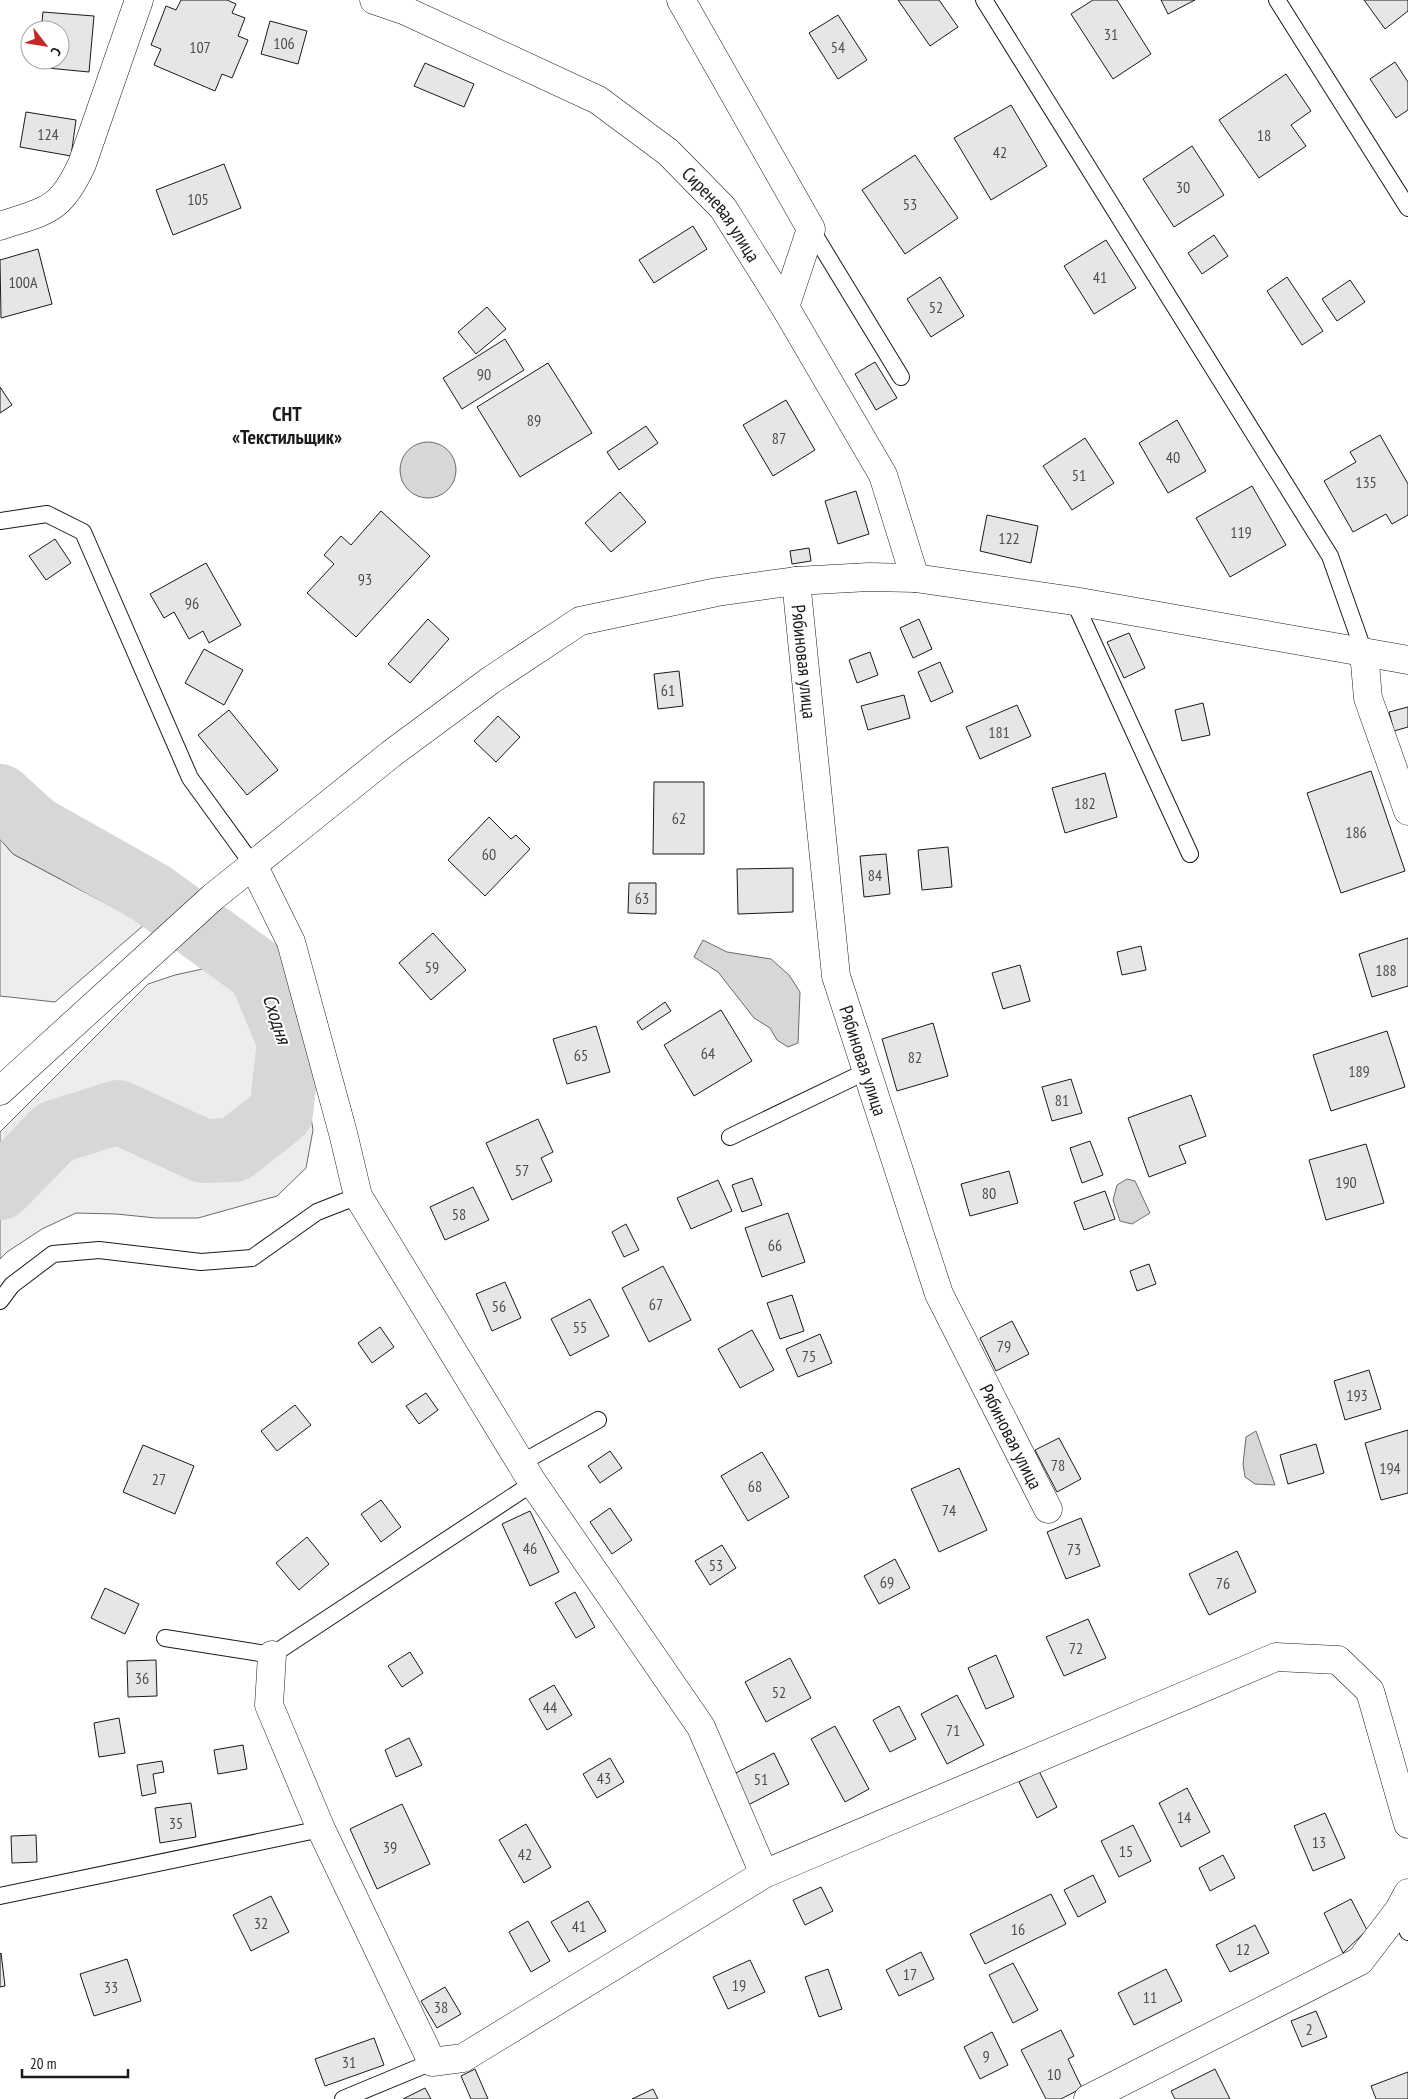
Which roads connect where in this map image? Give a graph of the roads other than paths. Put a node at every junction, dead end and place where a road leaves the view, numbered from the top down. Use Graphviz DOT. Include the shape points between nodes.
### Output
graph roads {
  1 [pos="139,0"];
  2 [pos="374,0"];
  3 [pos="681,0"];
  4 [pos="984,0"];
  5 [pos="1277,0"];
  6 [pos="1408,208"];
  7 [pos="0,226"];
  8 [pos="811,229"];
  9 [pos="785,307"];
  10 [pos="901,377"];
  11 [pos="0,521"];
  12 [pos="915,578"];
  13 [pos="796,581"];
  14 [pos="1074,601"];
  15 [pos="1364,652"];
  16 [pos="1408,660"];
  17 [pos="1408,811"];
  18 [pos="1190,854"];
  19 [pos="253,865"];
  20 [pos="867,1072"];
  21 [pos="0,1092"];
  22 [pos="730,1137"];
  23 [pos="358,1196"];
  24 [pos="0,1301"];
  25 [pos="598,1420"];
  26 [pos="527,1473"];
  27 [pos="1048,1509"];
  28 [pos="165,1638"];
  29 [pos="272,1655"];
  30 [pos="1408,1824"];
  31 [pos="321,1829"];
  32 [pos="764,1874"];
  33 [pos="0,1896"];
  34 [pos="1405,1912"];
  35 [pos="432,2062"];
  36 [pos="343,2099"];
  37 [pos="1088,2099"];
  1 -- 7 [label="street" via="71,188 51,209"];
  2 -- 9 [label="street, Сиреневая улица" via="406,11 598,100 668,152 723,208"];
  3 -- 8 [label="street"];
  4 -- 15 [label="lane" via="1330,556"];
  5 -- 6 [label="lane"];
  8 -- 9 [label="street"];
  8 -- 10 [label="lane"];
  9 -- 12 [label="street, Сиреневая улица" via="883,474"];
  11 -- 19 [label="lane" via="47,514 82,532 190,778"];
  12 -- 13 [label="street"];
  12 -- 14 [label="street"];
  13 -- 19 [label="street" via="717,592 580,621 491,680 391,754"];
  13 -- 20 [label="street, Рябиновая улица" via="836,976"];
  14 -- 15 [label="street"];
  14 -- 18 [label="lane"];
  15 -- 16 [label="street"];
  15 -- 17 [label="street" via="1368,698"];
  19 -- 21 [label="street" via="213,897"];
  19 -- 23 [label="street" via="291,942"];
  20 -- 22 [label="lane"];
  20 -- 27 [label="street, Рябиновая улица" via="939,1294"];
  23 -- 24 [label="lane" via="317,1212 252,1258 201,1262 99,1250 54,1254 12,1285"];
  23 -- 26 [label="street"];
  25 -- 26 [label="lane"];
  26 -- 29 [label="lane"];
  26 -- 32 [label="street" via="701,1727"];
  28 -- 29 [label="lane"];
  29 -- 31 [label="street" via="269,1705"];
  30 -- 32 [label="street" via="1370,1691 1338,1660 1276,1657"];
  31 -- 33 [label="lane"];
  31 -- 35 [label="street"];
  32 -- 35 [label="street" via="463,2058"];
  34 -- 37 [label="street" via="1360,1961"];
  35 -- 36 [label="lane"];
}
